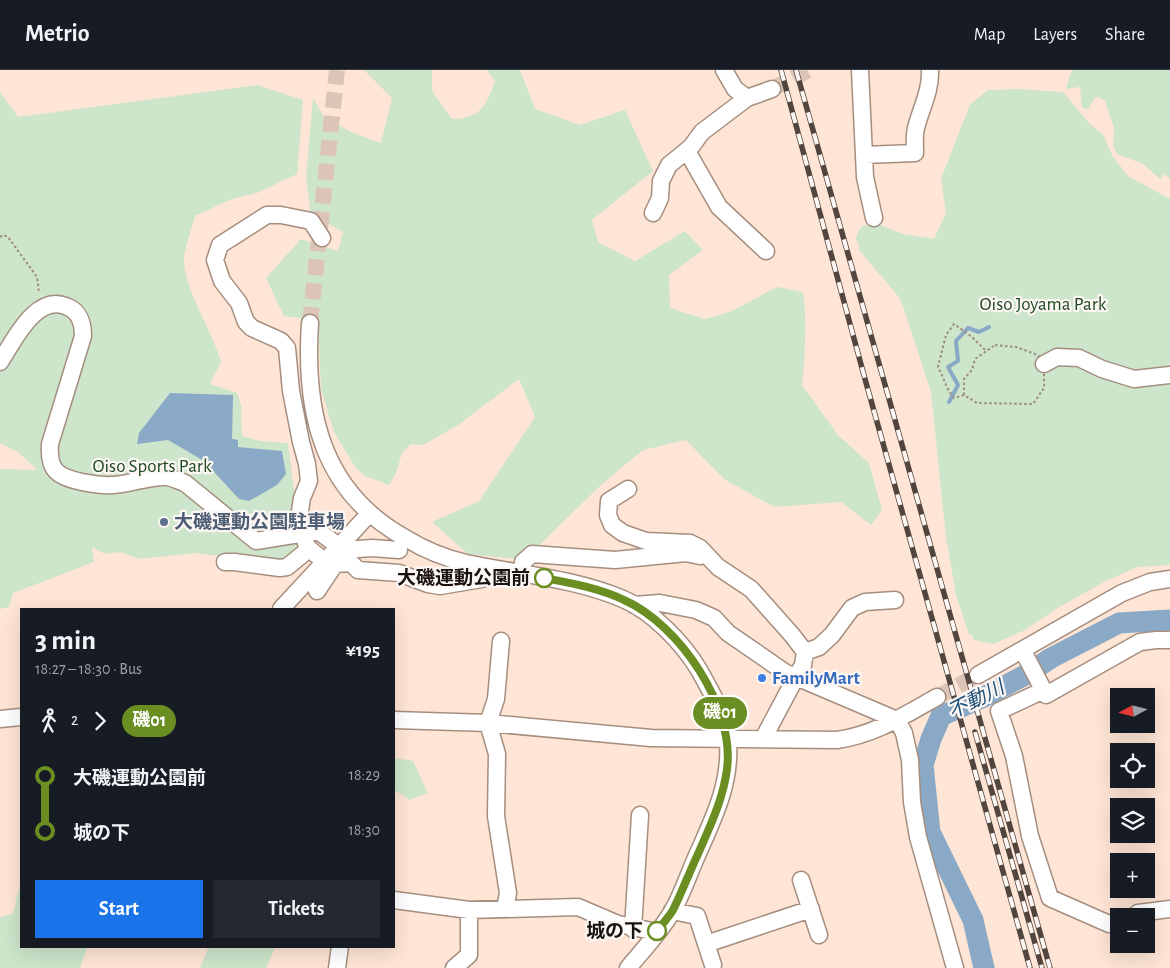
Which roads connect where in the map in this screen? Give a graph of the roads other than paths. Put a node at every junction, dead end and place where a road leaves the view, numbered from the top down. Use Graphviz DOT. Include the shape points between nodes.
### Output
graph roads {
  1 [pos="724,70"];
  2 [pos="860,70"];
  3 [pos="930,70"];
  4 [pos="772,89"];
  5 [pos="747,98"];
  6 [pos="687,151"];
  7 [pos="864,155"];
  8 [pos="653,213"];
  9 [pos="874,218"];
  10 [pos="322,238"];
  11 [pos="766,251"];
  12 [pos="310,323"];
  13 [pos="0,362"];
  14 [pos="1044,364"];
  15 [pos="1170,375"];
  16 [pos="628,489"];
  17 [pos="369,514"];
  18 [pos="306,541"];
  19 [pos="338,546"];
  20 [pos="400,550"];
  21 [pos="707,558"];
  22 [pos="324,561"];
  23 [pos="224,562"];
  24 [pos="495,569"];
  25 [pos="522,574"];
  26 [pos="1170,579"];
  27 [pos="317,591"];
  28 [pos="895,600"];
  29 [pos="634,605"];
  30 [pos="282,608"];
  31 [pos="1170,640"];
  32 [pos="501,641"];
  33 [pos="806,652"];
  34 [pos="1025,653"];
  35 [pos="978,675"];
  36 [pos="796,677"];
  37 [pos="1044,690"];
  38 [pos="937,697"];
  39 [pos="395,720"];
  40 [pos="897,720"];
  41 [pos="488,723"];
  42 [pos="728,739"];
  43 [pos="763,739"];
  44 [pos="640,815"];
  45 [pos="801,880"];
  46 [pos="395,900"];
  47 [pos="505,909"];
  48 [pos="811,909"];
  49 [pos="1170,909"];
  50 [pos="469,910"];
  51 [pos="672,911"];
  52 [pos="1155,911"];
  53 [pos="1110,924"];
  54 [pos="633,928"];
  55 [pos="657,932"];
  56 [pos="819,935"];
  57 [pos="706,944"];
  58 [pos="340,948"];
  59 [pos="713,965"];
  60 [pos="337,968"];
  61 [pos="454,968"];
  62 [pos="628,968"];
  63 [pos="955,968"];
  1 -- 5 [label="street" via="735,90"];
  2 -- 7 [label="street"];
  3 -- 7 [label="street" via="925,103 915,130 915,152"];
  4 -- 5 [label="street"];
  5 -- 6 [label="street" via="702,132"];
  6 -- 8 [label="street" via="669,165 661,181 660,198"];
  6 -- 11 [label="street" via="719,207"];
  7 -- 9 [label="street"];
  10 -- 18 [label="street" via="311,221 267,215 220,245 215,260 222,281 239,303 246,322 287,348 291,391 309,480 300,511"];
  12 -- 17 [label="street" via="310,386 321,438 330,463"];
  13 -- 18 [label="street" via="34,313 41,308 58,304 74,310 83,327 82,336 50,444 49,455 58,474 65,479 98,485 158,478 177,480 185,483 256,541 280,538"];
  14 -- 15 [label="street" via="1057,357 1079,358 1134,379"];
  16 -- 21 [label="street" via="609,501 608,515 612,525 623,533 646,541 690,543 700,548"];
  17 -- 19 [label="street"];
  17 -- 24 [label="street" via="397,534 430,551"];
  18 -- 19 [label="street" via="318,531"];
  18 -- 22 [label="street"];
  18 -- 23 [label="street" via="287,567"];
  19 -- 20 [label="street" via="344,550"];
  19 -- 22 [label="street"];
  21 -- 25 [label="street" via="686,553 615,560 532,554 523,562"];
  21 -- 33 [label="street" via="752,589"];
  22 -- 30 [label="street"];
  24 -- 25 [label="street"];
  24 -- 27 [label="street" via="482,579 440,586 399,573 358,570 351,563 335,564"];
  25 -- 29 [label="street" via="595,588"];
  26 -- 34 [label="street" via="1150,582 1122,593"];
  28 -- 33 [label="street" via="865,602 852,608 832,635 819,647"];
  29 -- 36 [label="street" via="660,603 696,610 714,618 743,645"];
  29 -- 42 [label="street" via="672,634 694,661 713,696"];
  31 -- 37 [label="street" via="1140,642 1046,695"];
  32 -- 41 [label="street" via="496,699"];
  33 -- 36 [label="street"];
  34 -- 35 [label="street"];
  34 -- 37 [label="street"];
  36 -- 40 [label="street"];
  36 -- 43 [label="street"];
  37 -- 53 [label="street" via="999,711 1014,756 1030,836 1050,898"];
  38 -- 40 [label="street"];
  39 -- 41 [label="street"];
  40 -- 43 [label="street" via="853,738"];
  40 -- 63 [label="street" via="910,760 918,837"];
  41 -- 42 [label="street" via="655,738"];
  41 -- 47 [label="street" via="496,754 496,816 508,893"];
  42 -- 43 [label="street"];
  42 -- 51 [label="street" via="721,801"];
  44 -- 54 [label="street"];
  45 -- 48 [label="street"];
  46 -- 50 [label="street"];
  47 -- 50 [label="street"];
  47 -- 54 [label="street" via="578,907"];
  48 -- 56 [label="street"];
  48 -- 57 [label="street"];
  49 -- 52 [label="street"];
  50 -- 61 [label="street" via="469,955"];
  51 -- 55 [label="street"];
  51 -- 57 [label="street" via="697,916"];
  54 -- 55 [label="street"];
  55 -- 62 [label="street"];
  57 -- 59 [label="street"];
  58 -- 60 [label="street"];
}
